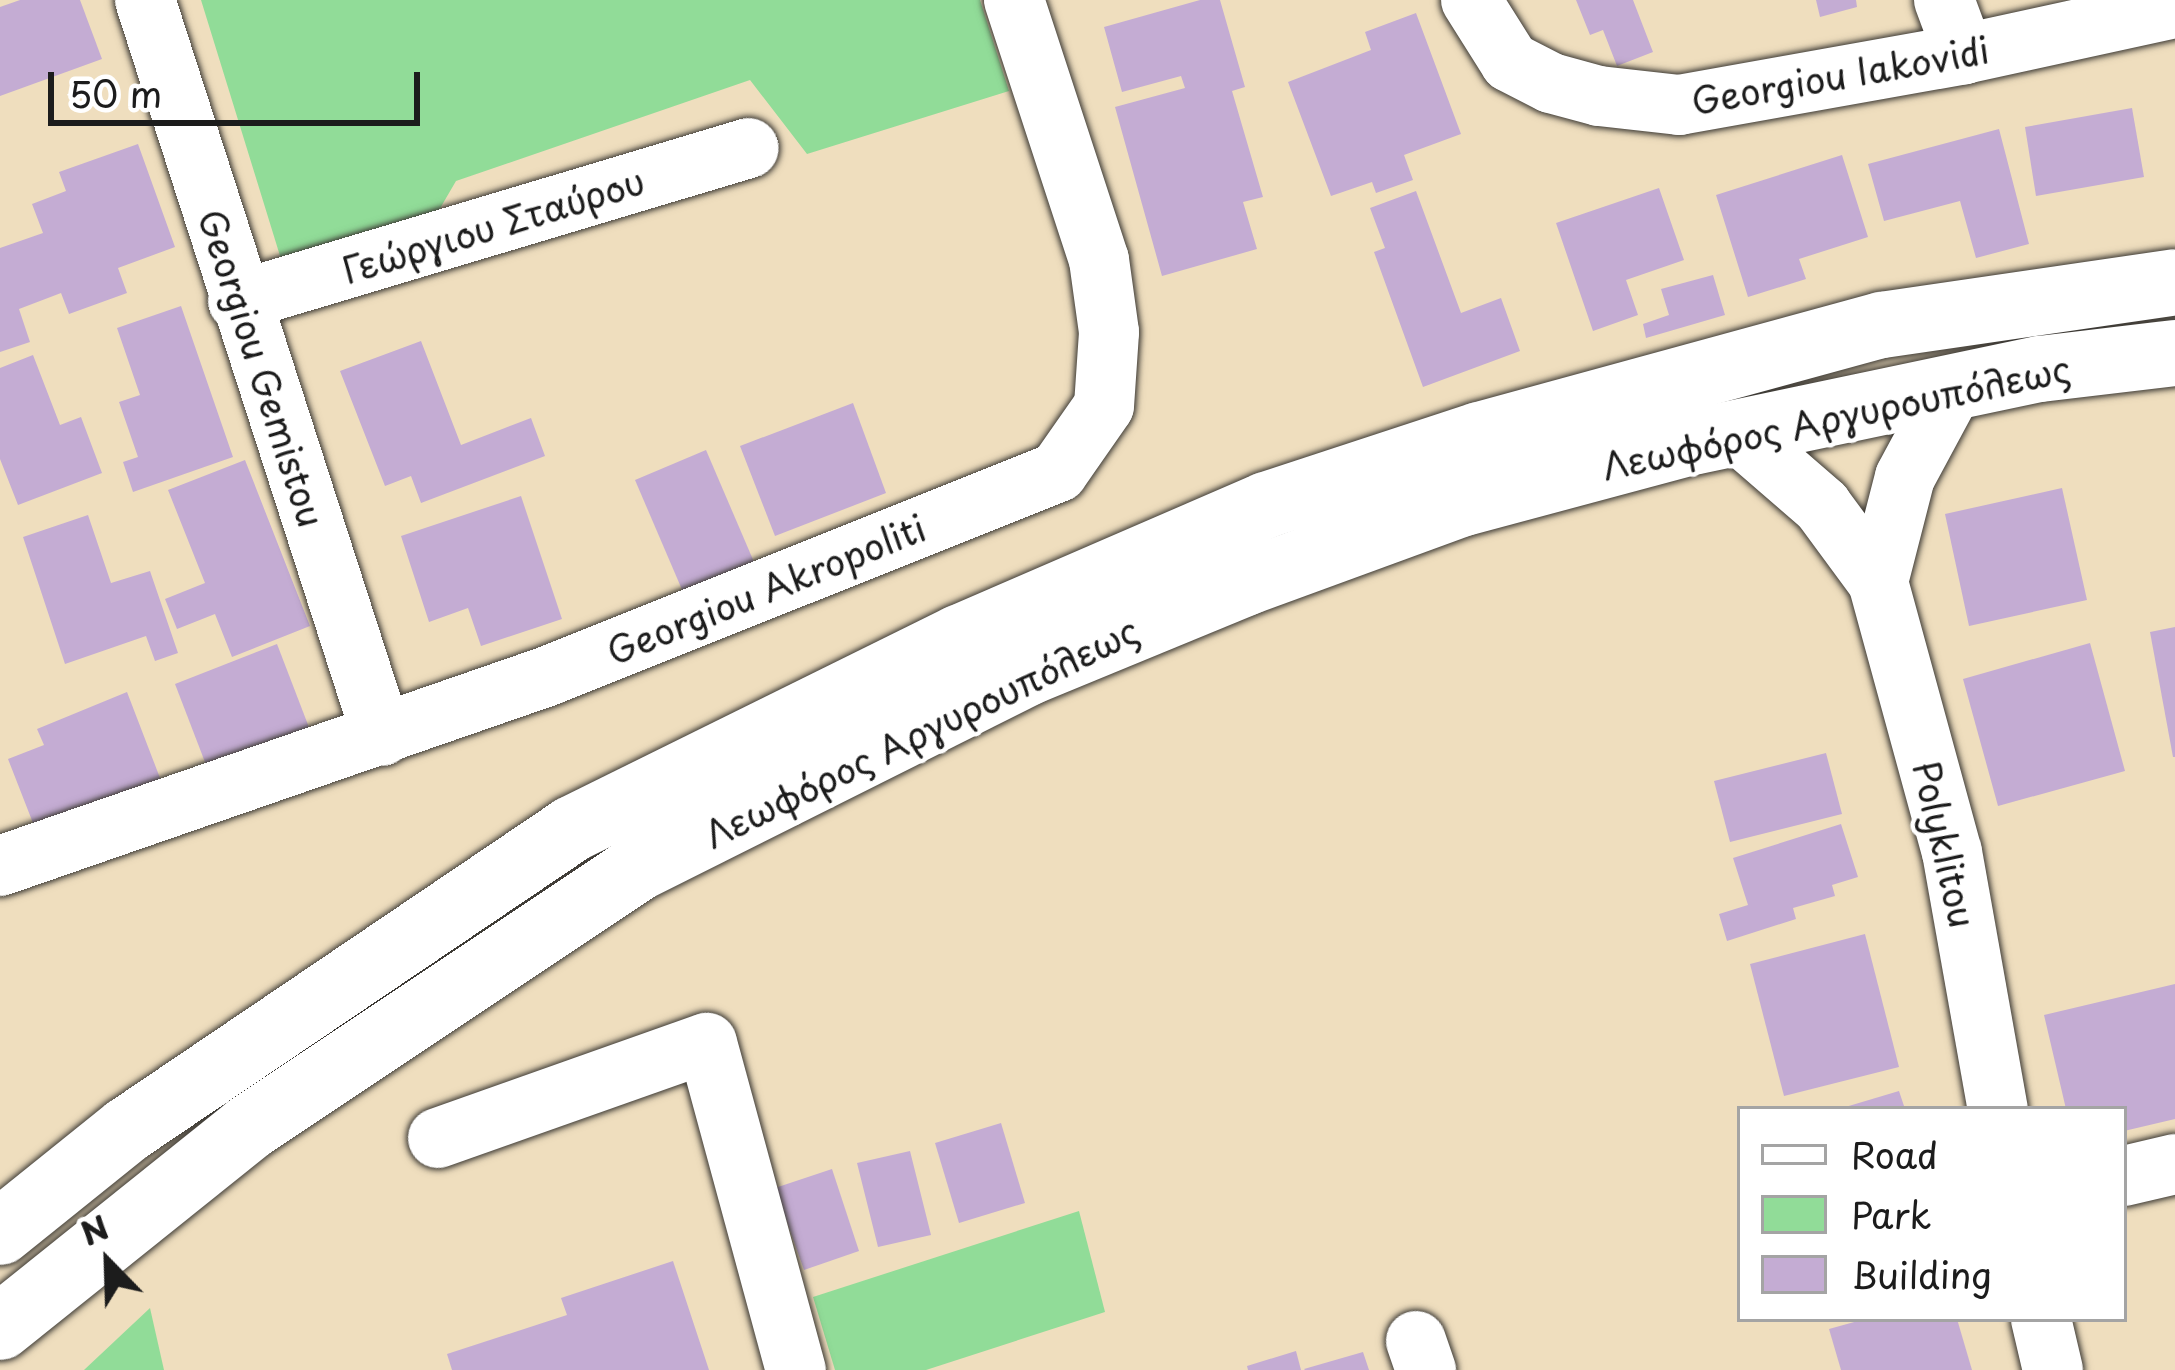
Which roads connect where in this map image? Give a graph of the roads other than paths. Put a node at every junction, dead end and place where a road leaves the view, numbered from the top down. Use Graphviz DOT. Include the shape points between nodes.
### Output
graph roads {
  1 [pos="145,0"];
  2 [pos="1014,0"];
  3 [pos="1471,0"];
  4 [pos="2175,8"];
  5 [pos="1954,27"];
  6 [pos="749,148"];
  7 [pos="2175,282"];
  8 [pos="238,301"];
  9 [pos="2175,353"];
  10 [pos="1953,388"];
  11 [pos="1739,434"];
  12 [pos="1878,581"];
  13 [pos="382,736"];
  14 [pos="0,866"];
  15 [pos="1997,1106"];
  16 [pos="438,1138"];
  17 [pos="2175,1164"];
  18 [pos="2127,1176"];
  19 [pos="0,1232"];
  20 [pos="2042,1322"];
  21 [pos="0,1327"];
  22 [pos="796,1370"];
  23 [pos="2053,1370"];
  1 -- 8 [label="street, Georgiou Gemistou"];
  2 -- 13 [label="street, Georgiou Akropoliti" via="1099,260 1109,332 1104,406 1058,472"];
  3 -- 5 [label="street, Georgiou Iakovidi" via="1510,62 1551,83 1679,105"];
  4 -- 5 [label="street, Georgiou Iakovidi"];
  6 -- 8 [label="street, Γεώργιου Σταύρου"];
  7 -- 19 [label="main road, Λεωφόρος Αργυρουπόλεως" via="1882,325 1523,422 1266,505 1003,619 572,829 127,1130"];
  8 -- 13 [label="street, Georgiou Gemistou"];
  9 -- 10 [label="main road, Λεωφόρος Αργυρουπόλεως"];
  10 -- 11 [label="main road, Λεωφόρος Αργυρουπόλεως"];
  10 -- 12 [label="street" via="1905,477"];
  11 -- 12 [label="street" via="1822,506"];
  11 -- 21 [label="main road, Λεωφόρος Αργυρουπόλεως" via="1464,503 1245,583 1027,673 636,869 248,1128"];
  12 -- 15 [label="street, Polyklitou" via="1952,852"];
  13 -- 14 [label="street, Georgiou Akropoliti"];
  16 -- 22 [label="street" via="707,1043"];
  17 -- 18 [label="street"];
  20 -- 23 [label="street"];
}
